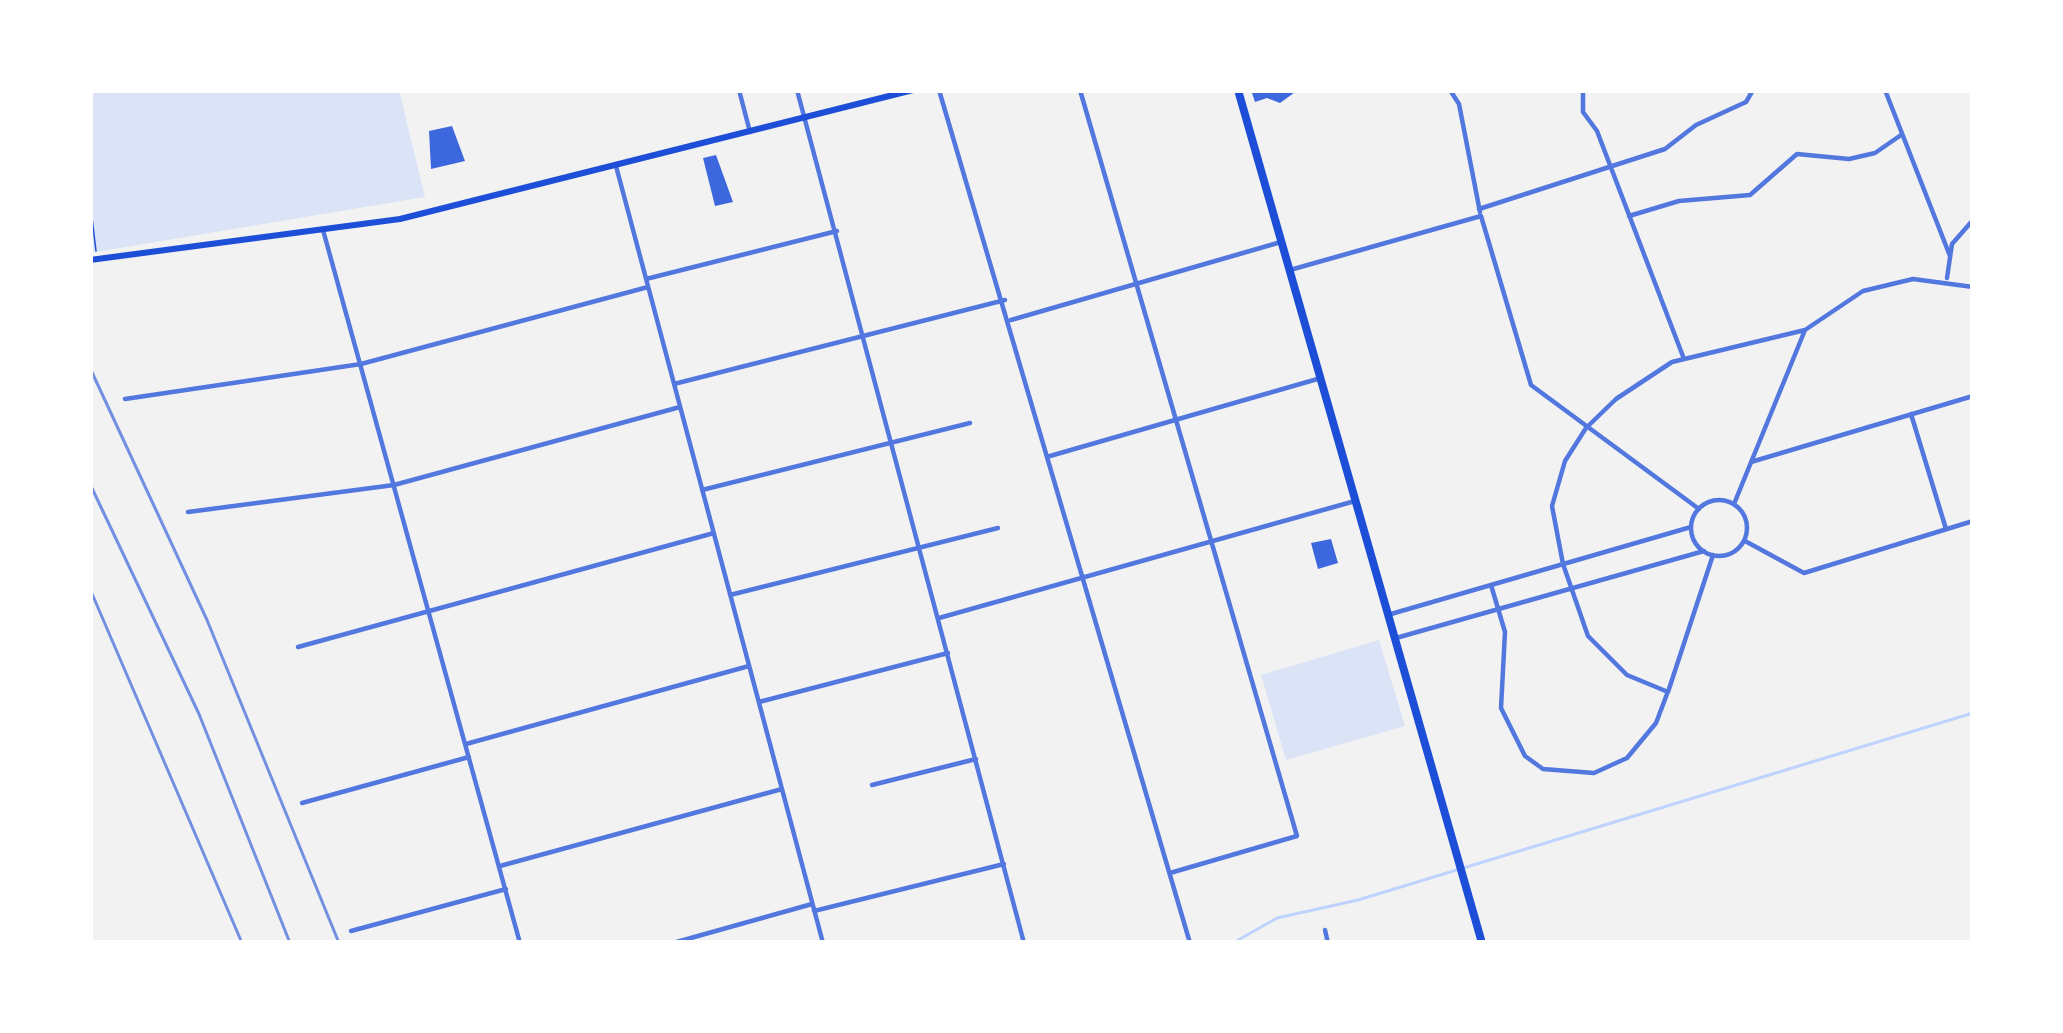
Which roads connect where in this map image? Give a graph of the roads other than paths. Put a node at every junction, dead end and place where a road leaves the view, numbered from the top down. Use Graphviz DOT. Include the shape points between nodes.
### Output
graph roads {
  1 [pos="739,90"];
  2 [pos="797,90"];
  3 [pos="913,90"];
  4 [pos="939,90"];
  5 [pos="1080,90"];
  6 [pos="1238,90"];
  7 [pos="1450,90"];
  8 [pos="1583,90"];
  9 [pos="1753,90"];
  10 [pos="1885,90"];
  11 [pos="807,118"];
  12 [pos="750,132"];
  13 [pos="1901,135"];
  14 [pos="616,166"];
  15 [pos="1609,166"];
  16 [pos="1480,214"];
  17 [pos="1629,216"];
  18 [pos="1973,220"];
  19 [pos="323,230"];
  20 [pos="837,231"];
  21 [pos="1281,242"];
  22 [pos="1950,256"];
  23 [pos="94,260"];
  24 [pos="1290,270"];
  25 [pos="1947,280"];
  26 [pos="647,283"];
  27 [pos="1139,284"];
  28 [pos="1973,287"];
  29 [pos="1005,300"];
  30 [pos="1011,320"];
  31 [pos="1805,330"];
  32 [pos="865,337"];
  33 [pos="1684,359"];
  34 [pos="361,364"];
  35 [pos="1321,378"];
  36 [pos="674,384"];
  37 [pos="1973,396"];
  38 [pos="125,399"];
  39 [pos="680,407"];
  40 [pos="1911,414"];
  41 [pos="1178,419"];
  42 [pos="970,423"];
  43 [pos="1586,428"];
  44 [pos="893,443"];
  45 [pos="1050,456"];
  46 [pos="1751,462"];
  47 [pos="394,485"];
  48 [pos="702,490"];
  49 [pos="1356,500"];
  50 [pos="1734,504"];
  51 [pos="1699,509"];
  52 [pos="188,512"];
  53 [pos="1973,521"];
  54 [pos="1691,527"];
  55 [pos="998,528"];
  56 [pos="1946,530"];
  57 [pos="714,533"];
  58 [pos="1213,541"];
  59 [pos="1744,541"];
  60 [pos="920,548"];
  61 [pos="1704,551"];
  62 [pos="1712,555"];
  63 [pos="1563,564"];
  64 [pos="1085,577"];
  65 [pos="1491,585"];
  66 [pos="1570,588"];
  67 [pos="730,595"];
  68 [pos="1499,609"];
  69 [pos="429,611"];
  70 [pos="1389,614"];
  71 [pos="939,618"];
  72 [pos="1396,638"];
  73 [pos="298,647"];
  74 [pos="948,653"];
  75 [pos="749,666"];
  76 [pos="1668,692"];
  77 [pos="759,702"];
  78 [pos="466,744"];
  79 [pos="469,757"];
  80 [pos="976,759"];
  81 [pos="872,785"];
  82 [pos="782,789"];
  83 [pos="302,803"];
  84 [pos="1004,863"];
  85 [pos="500,866"];
  86 [pos="1170,873"];
  87 [pos="506,889"];
  88 [pos="813,907"];
  89 [pos="1325,930"];
  90 [pos="351,932"];
  91 [pos="520,943"];
  92 [pos="673,943"];
  93 [pos="823,943"];
  94 [pos="1024,943"];
  95 [pos="1190,943"];
  96 [pos="1328,943"];
  97 [pos="1482,943"];
  1 -- 12 [label="street"];
  2 -- 11 [label="street"];
  3 -- 11 [label="main road"];
  4 -- 29 [label="street"];
  5 -- 27 [label="street"];
  6 -- 21 [label="main road"];
  7 -- 16 [label="street"];
  8 -- 15 [label="street" via="1583,112"];
  9 -- 15 [label="street" via="1746,102 1696,124 1665,149"];
  10 -- 13 [label="street"];
  11 -- 12 [label="main road"];
  11 -- 20 [label="street"];
  12 -- 14 [label="main road"];
  13 -- 17 [label="street" via="1849,159 1797,154 1750,195 1678,201"];
  13 -- 22 [label="street"];
  14 -- 19 [label="main road"];
  14 -- 26 [label="street"];
  15 -- 16 [label="street"];
  15 -- 17 [label="street"];
  16 -- 24 [label="street"];
  16 -- 43 [label="street" via="1531,385"];
  17 -- 33 [label="street"];
  18 -- 22 [label="street"];
  19 -- 23 [label="main road"];
  19 -- 34 [label="street"];
  20 -- 26 [label="street"];
  20 -- 32 [label="street"];
  21 -- 24 [label="main road"];
  21 -- 27 [label="street"];
  22 -- 25 [label="street"];
  24 -- 35 [label="main road"];
  25 -- 28 [label="street"];
  25 -- 31 [label="street" via="1863,291"];
  26 -- 34 [label="street"];
  26 -- 36 [label="street"];
  27 -- 30 [label="street"];
  27 -- 41 [label="street"];
  29 -- 30 [label="street"];
  29 -- 32 [label="street"];
  30 -- 45 [label="street"];
  31 -- 33 [label="street"];
  31 -- 46 [label="street"];
  32 -- 36 [label="street"];
  32 -- 44 [label="street"];
  33 -- 43 [label="street" via="1616,399"];
  34 -- 38 [label="street"];
  34 -- 47 [label="street"];
  35 -- 41 [label="street"];
  35 -- 49 [label="main road"];
  36 -- 39 [label="street"];
  37 -- 40 [label="street"];
  39 -- 47 [label="street"];
  39 -- 48 [label="street"];
  40 -- 46 [label="street"];
  40 -- 56 [label="street"];
  41 -- 45 [label="street"];
  41 -- 58 [label="street"];
  42 -- 44 [label="street"];
  43 -- 51 [label="street"];
  43 -- 63 [label="street" via="1565,461 1552,506"];
  44 -- 48 [label="street"];
  44 -- 60 [label="street"];
  45 -- 64 [label="street"];
  46 -- 50 [label="street"];
  47 -- 52 [label="street"];
  47 -- 69 [label="street"];
  48 -- 57 [label="street"];
  49 -- 58 [label="street"];
  49 -- 70 [label="main road"];
  50 -- 51 [label="street" via="1717,500"];
  50 -- 59 [label="street" via="1746,519"];
  51 -- 54 [label="street"];
  53 -- 56 [label="street"];
  54 -- 61 [label="street"];
  54 -- 63 [label="street"];
  55 -- 60 [label="street"];
  56 -- 59 [label="street" via="1804,573"];
  57 -- 67 [label="street"];
  57 -- 69 [label="street"];
  58 -- 64 [label="street"];
  58 -- 86 [label="street" via="1298,836"];
  59 -- 62 [label="street"];
  60 -- 67 [label="street"];
  60 -- 71 [label="street"];
  61 -- 62 [label="street"];
  61 -- 66 [label="street"];
  62 -- 76 [label="street"];
  63 -- 65 [label="street"];
  63 -- 66 [label="street"];
  64 -- 71 [label="street"];
  64 -- 86 [label="street"];
  65 -- 68 [label="street"];
  65 -- 70 [label="street"];
  66 -- 68 [label="street"];
  66 -- 76 [label="street" via="1588,636 1627,675"];
  67 -- 75 [label="street"];
  68 -- 72 [label="street"];
  68 -- 76 [label="street" via="1502,708 1517,745 1543,769 1594,773 1627,758 1656,723"];
  69 -- 73 [label="street"];
  69 -- 78 [label="street"];
  70 -- 72 [label="main road"];
  71 -- 74 [label="street"];
  72 -- 97 [label="main road"];
  74 -- 77 [label="street"];
  74 -- 80 [label="street"];
  75 -- 77 [label="street"];
  75 -- 78 [label="street"];
  77 -- 82 [label="street"];
  78 -- 79 [label="street"];
  79 -- 83 [label="street"];
  79 -- 85 [label="street"];
  80 -- 81 [label="street"];
  80 -- 84 [label="street"];
  82 -- 85 [label="street"];
  82 -- 88 [label="street"];
  84 -- 88 [label="street"];
  84 -- 94 [label="street"];
  85 -- 87 [label="street"];
  86 -- 95 [label="street"];
  87 -- 90 [label="street"];
  87 -- 91 [label="street"];
  88 -- 92 [label="street"];
  88 -- 93 [label="street"];
  89 -- 96 [label="street"];
}
